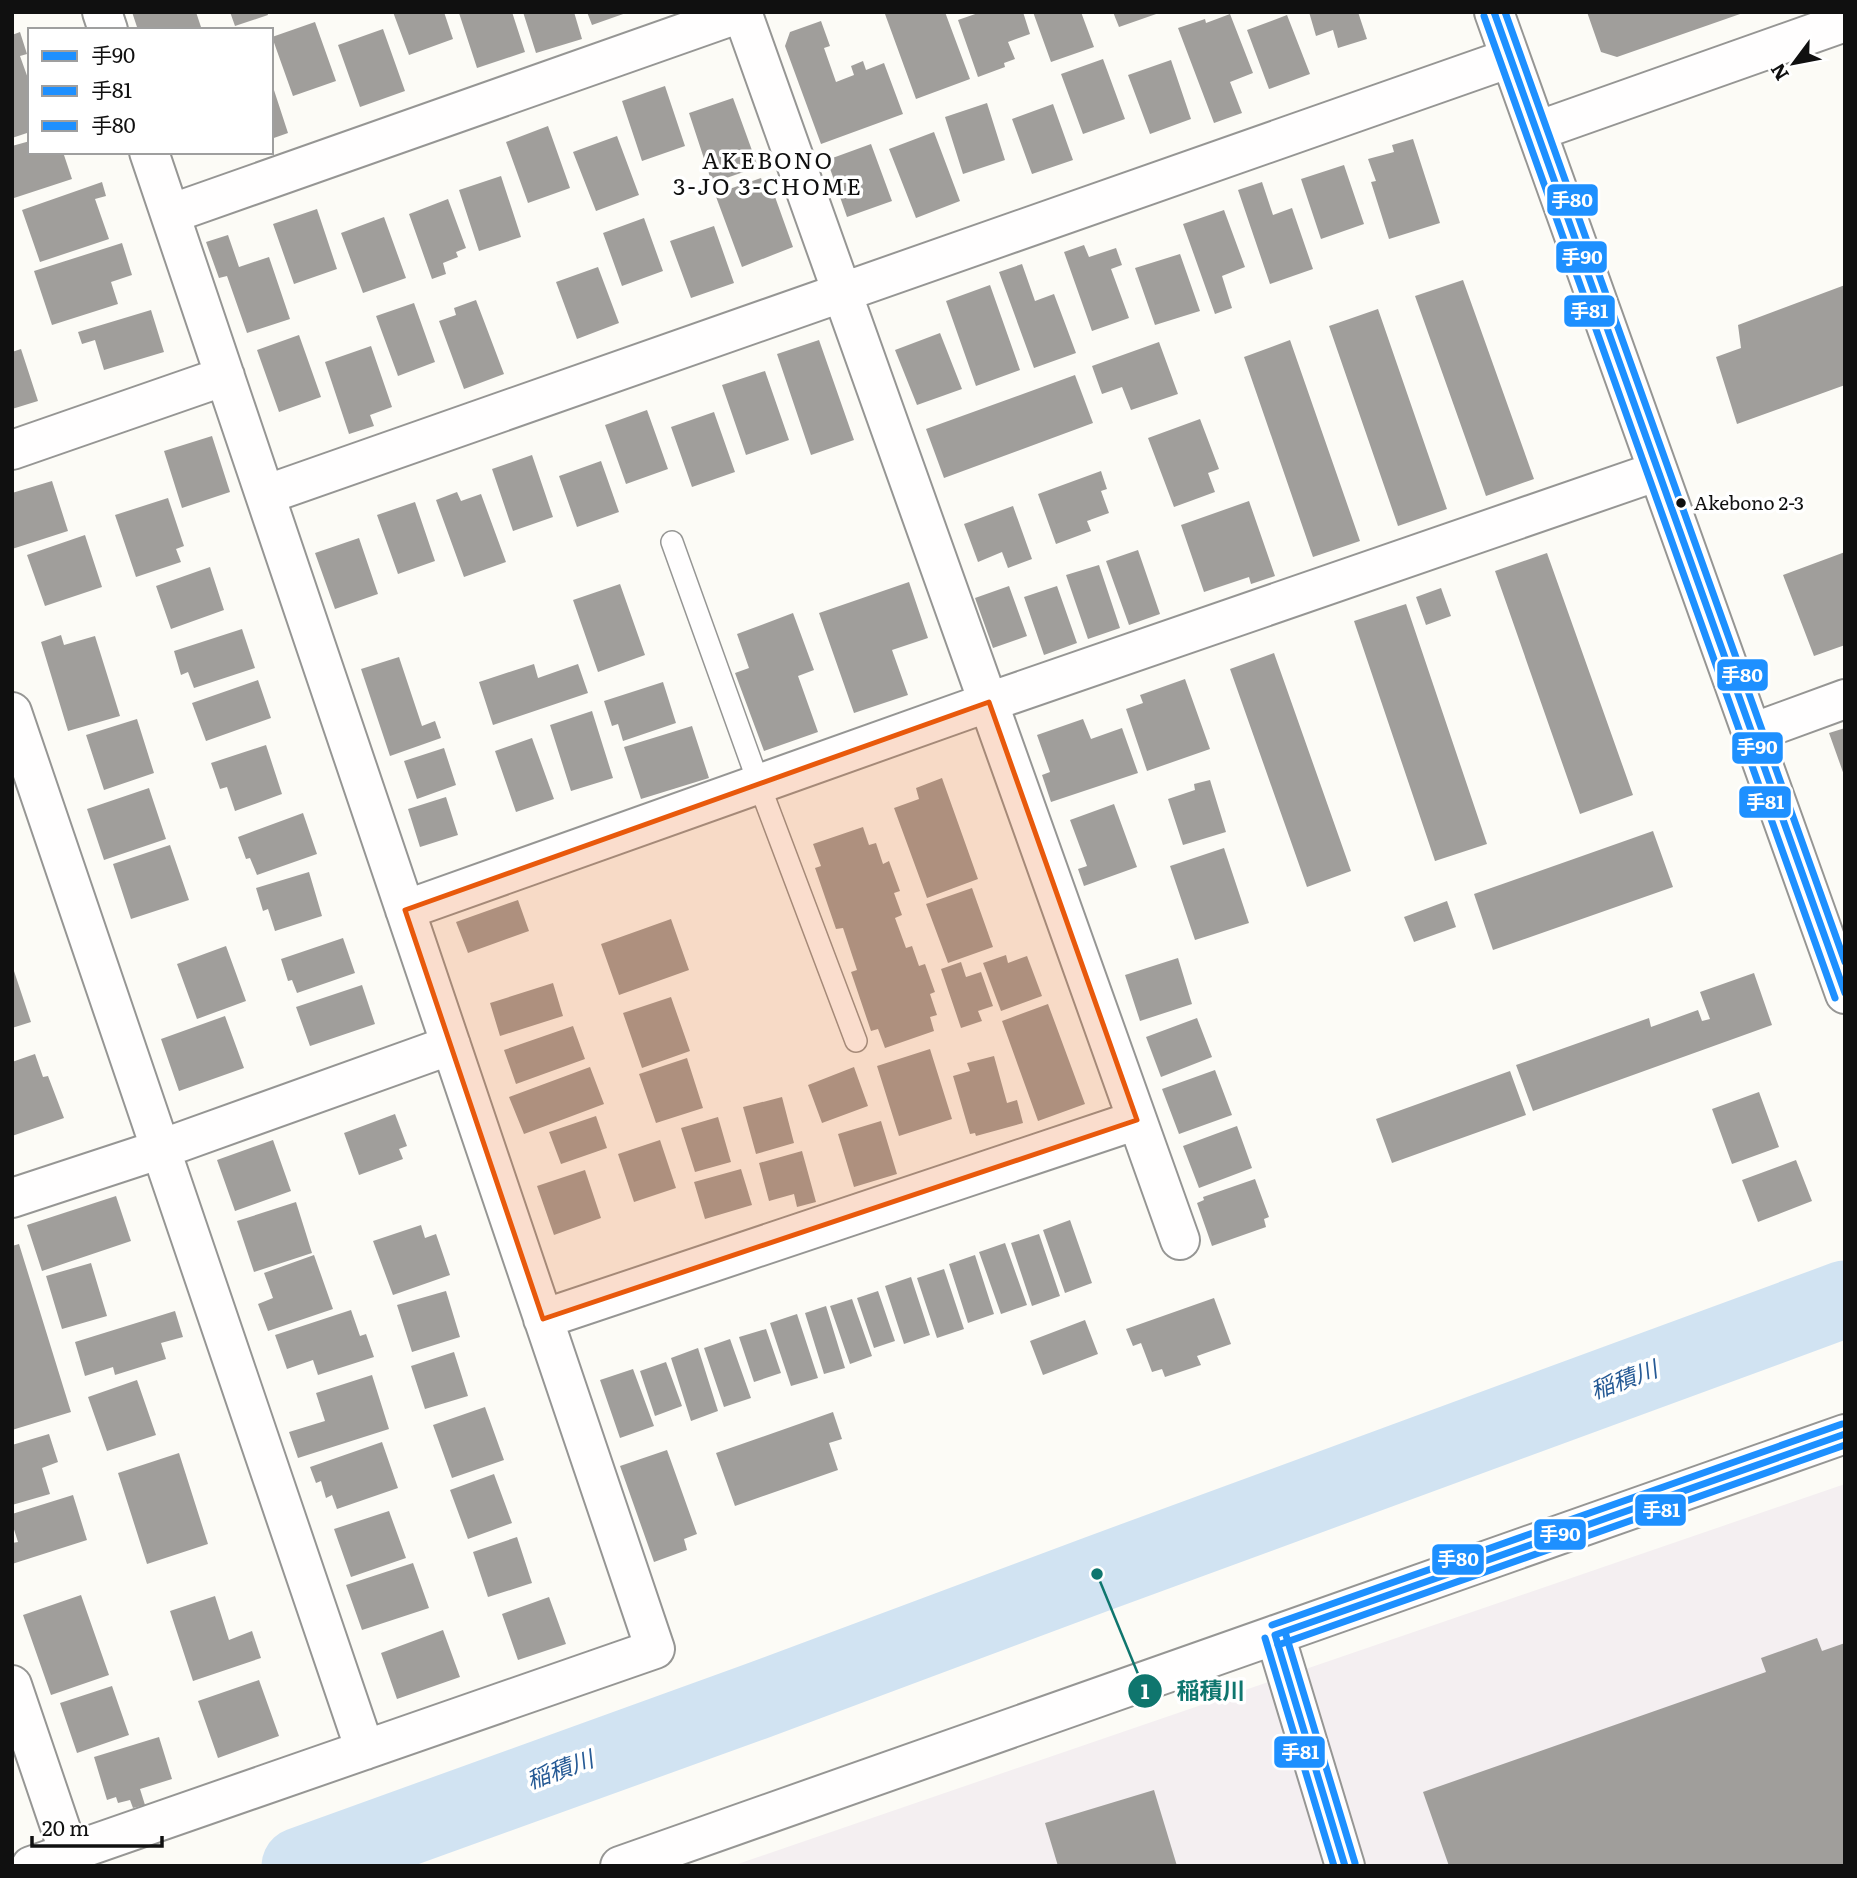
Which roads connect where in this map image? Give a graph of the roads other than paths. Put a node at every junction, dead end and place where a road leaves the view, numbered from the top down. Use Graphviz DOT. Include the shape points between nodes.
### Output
graph roads {
  1 [pos="743,12"];
  2 [pos="1494,12"];
  3 [pos="1845,22"];
  4 [pos="1510,58"];
  5 [pos="1537,131"];
  6 [pos="150,154"];
  7 [pos="170,214"];
  8 [pos="842,290"];
  9 [pos="225,376"];
  10 [pos="12,450"];
  11 [pos="1658,471"];
  12 [pos="265,495"];
  13 [pos="672,542"];
  14 [pos="1845,699"];
  15 [pos="989,702"];
  16 [pos="12,712"];
  17 [pos="1752,733"];
  18 [pos="759,784"];
  19 [pos="405,910"];
  20 [pos="1845,994"];
  21 [pos="856,1041"];
  22 [pos="451,1045"];
  23 [pos="1137,1121"];
  24 [pos="160,1149"];
  25 [pos="12,1198"];
  26 [pos="1180,1240"];
  27 [pos="543,1319"];
  28 [pos="1845,1434"];
  29 [pos="1275,1635"];
  30 [pos="12,1685"];
  31 [pos="365,1750"];
  32 [pos="69,1853"];
  33 [pos="31,1866"];
  34 [pos="620,1866"];
  35 [pos="1345,1866"];
  1 -- 7 [label="street"];
  1 -- 8 [label="street"];
  2 -- 4 [label="street"];
  3 -- 5 [label="street"];
  4 -- 5 [label="street"];
  4 -- 8 [label="street"];
  5 -- 11 [label="street"];
  6 -- 7 [label="street"];
  7 -- 9 [label="street"];
  8 -- 12 [label="street"];
  8 -- 15 [label="street"];
  9 -- 10 [label="street"];
  9 -- 12 [label="street"];
  11 -- 15 [label="street"];
  11 -- 17 [label="street"];
  12 -- 19 [label="street"];
  13 -- 18 [label="lane"];
  14 -- 17 [label="street"];
  15 -- 18 [label="street"];
  15 -- 23 [label="street"];
  16 -- 24 [label="street"];
  17 -- 20 [label="street"];
  18 -- 19 [label="street"];
  18 -- 21 [label="lane"];
  19 -- 22 [label="street"];
  22 -- 24 [label="street"];
  22 -- 27 [label="street"];
  23 -- 26 [label="street"];
  23 -- 27 [label="street"];
  24 -- 25 [label="street"];
  24 -- 31 [label="street"];
  27 -- 31 [label="street" via="655,1649"];
  28 -- 29 [label="street"];
  29 -- 34 [label="street"];
  29 -- 35 [label="street"];
  30 -- 32 [label="street"];
  31 -- 32 [label="street"];
  32 -- 33 [label="street"];
}
